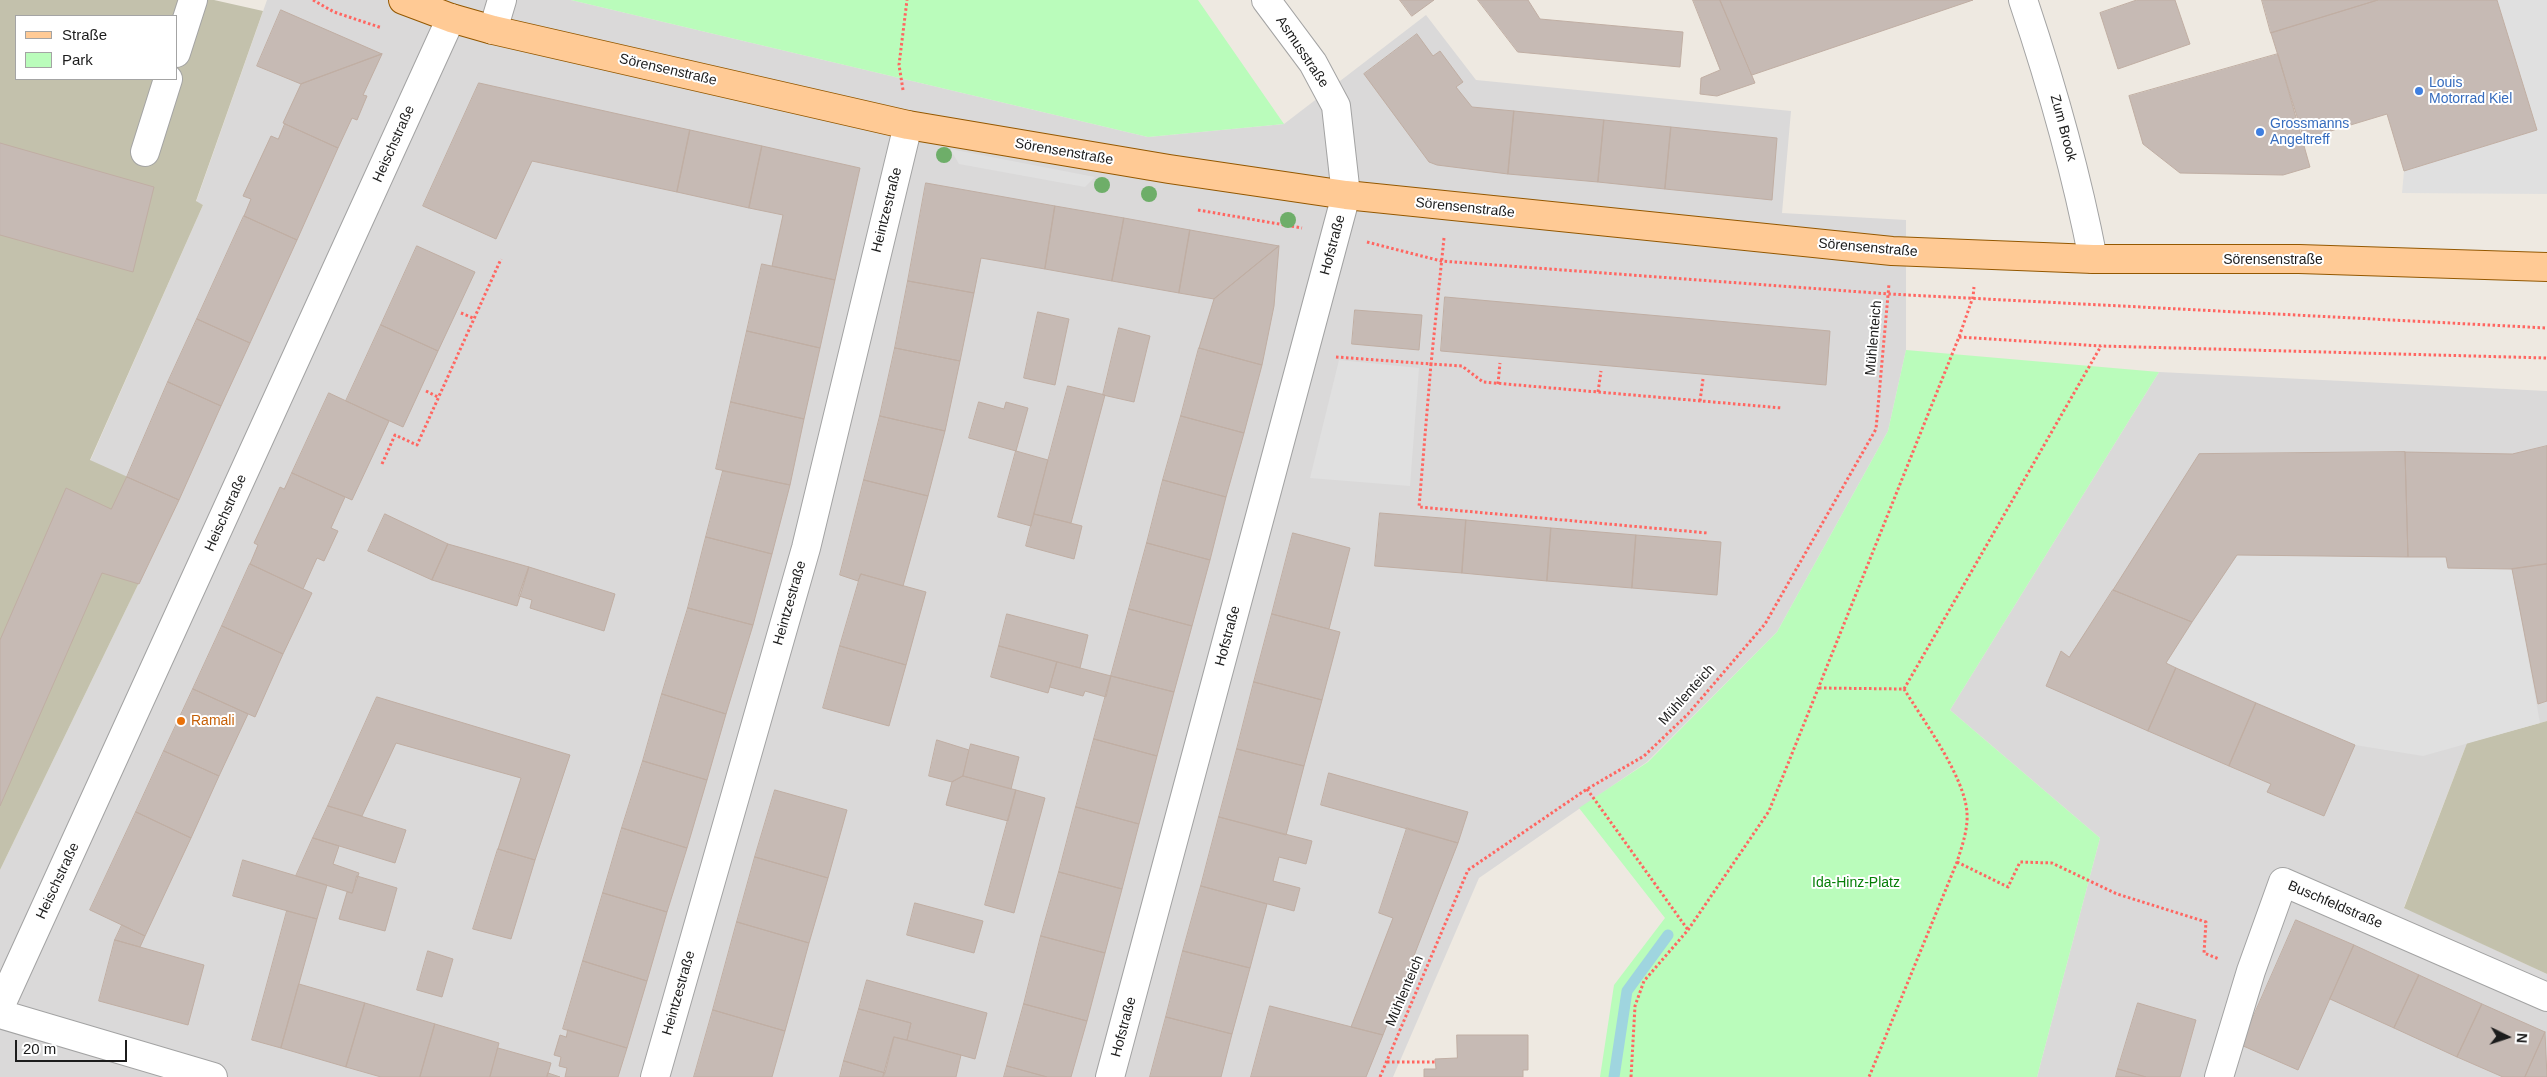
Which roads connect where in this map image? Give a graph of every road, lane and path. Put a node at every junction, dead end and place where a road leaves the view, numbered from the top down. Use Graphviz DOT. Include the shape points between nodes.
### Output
graph roads {
  1 [pos="193,0"];
  2 [pos="314,0"];
  3 [pos="403,0"];
  4 [pos="502,0"];
  5 [pos="907,0"];
  6 [pos="1266,0"];
  7 [pos="2023,0"];
  8 [pos="451,18"];
  9 [pos="493,30"];
  10 [pos="438,46"];
  11 [pos="178,47"];
  12 [pos="168,80"];
  13 [pos="908,125"];
  14 [pos="145,152"];
  15 [pos="1346,195"];
  16 [pos="1447,206"];
  17 [pos="1892,251"];
  18 [pos="1977,255"];
  19 [pos="501,258"];
  20 [pos="2093,259"];
  21 [pos="2547,267"];
  22 [pos="1889,294"];
  23 [pos="1973,298"];
  24 [pos="461,313"];
  25 [pos="473,318"];
  26 [pos="2547,328"];
  27 [pos="1959,337"];
  28 [pos="2101,346"];
  29 [pos="1303,354"];
  30 [pos="2547,358"];
  31 [pos="1500,363"];
  32 [pos="1431,364"];
  33 [pos="1600,371"];
  34 [pos="1703,379"];
  35 [pos="1498,384"];
  36 [pos="426,391"];
  37 [pos="1598,392"];
  38 [pos="438,397"];
  39 [pos="1700,401"];
  40 [pos="1782,408"];
  41 [pos="382,464"];
  42 [pos="1708,533"];
  43 [pos="1819,688"];
  44 [pos="1904,689"];
  45 [pos="1587,789"];
  46 [pos="1957,862"];
  47 [pos="1688,930"];
  48 [pos="2251,971"];
  49 [pos="2547,998"];
  50 [pos="0,1007"];
  51 [pos="0,1014"];
  52 [pos="1387,1062"];
  53 [pos="1436,1062"];
  54 [pos="141,1068"];
  55 [pos="214,1077"];
  56 [pos="655,1077"];
  57 [pos="1110,1077"];
  58 [pos="1380,1077"];
  59 [pos="1631,1077"];
  60 [pos="1869,1077"];
  61 [pos="2218,1077"];
  1 -- 11 [label="street"];
  2 -- 10 [label="path" via="334,12"];
  3 -- 8 [label="main road, Sörensenstraße"];
  4 -- 9 [label="street"];
  5 -- 13 [label="path" via="899,65"];
  6 -- 15 [label="street, Asmusstraße" via="1313,63 1336,106"];
  7 -- 20 [label="street, Zum Brook" via="2054,94 2079,187"];
  8 -- 9 [label="main road, Sörensenstraße"];
  8 -- 10 [label="street, Heischstraße"];
  9 -- 13 [label="main road, Sörensenstraße"];
  10 -- 50 [label="street, Heischstraße"];
  12 -- 14 [label="street"];
  13 -- 15 [label="main road, Sörensenstraße"];
  13 -- 56 [label="street, Heintzestraße" via="806,548"];
  15 -- 16 [label="main road, Sörensenstraße"];
  15 -- 29 [label="street, Hofstraße"];
  16 -- 17 [label="main road, Sörensenstraße"];
  16 -- 32 [label="path"];
  17 -- 18 [label="main road, Sörensenstraße"];
  17 -- 22 [label="path, Mühlenteich"];
  18 -- 20 [label="main road, Sörensenstraße"];
  18 -- 23 [label="path"];
  19 -- 25 [label="path"];
  20 -- 21 [label="main road, Sörensenstraße" via="2299,260"];
  22 -- 23 [label="path"];
  22 -- 45 [label="path, Mühlenteich" via="1876,429 1765,624 1688,714 1644,756"];
  23 -- 26 [label="path"];
  23 -- 27 [label="path"];
  24 -- 25 [label="path"];
  25 -- 38 [label="path"];
  27 -- 28 [label="path"];
  27 -- 43 [label="path"];
  28 -- 30 [label="path"];
  28 -- 44 [label="path"];
  29 -- 32 [label="path"];
  29 -- 57 [label="street, Hofstraße"];
  31 -- 35 [label="path"];
  32 -- 35 [label="path" via="1462,366 1483,382"];
  32 -- 42 [label="path" via="1419,507"];
  33 -- 37 [label="path"];
  34 -- 39 [label="path"];
  35 -- 37 [label="path"];
  36 -- 38 [label="path"];
  37 -- 39 [label="path"];
  38 -- 41 [label="path" via="417,444 395,435"];
  39 -- 40 [label="path"];
  43 -- 44 [label="path"];
  43 -- 47 [label="path" via="1769,811"];
  44 -- 46 [label="path" via="1954,770 1967,812 1965,836"];
  45 -- 47 [label="path"];
  45 -- 52 [label="path, Mühlenteich" via="1468,870"];
  46 -- 48 [label="path" via="2008,886 2020,862 2052,863 2118,894 2206,922 2204,953"];
  46 -- 60 [label="path"];
  47 -- 59 [label="path" via="1644,982 1635,1006"];
  48 -- 49 [label="street, Buschfeldstraße" via="2283,882"];
  48 -- 61 [label="street, Buschfeldstraße"];
  51 -- 54 [label="street"];
  52 -- 53 [label="path"];
  52 -- 58 [label="path, Mühlenteich"];
  54 -- 55 [label="street"];
}
